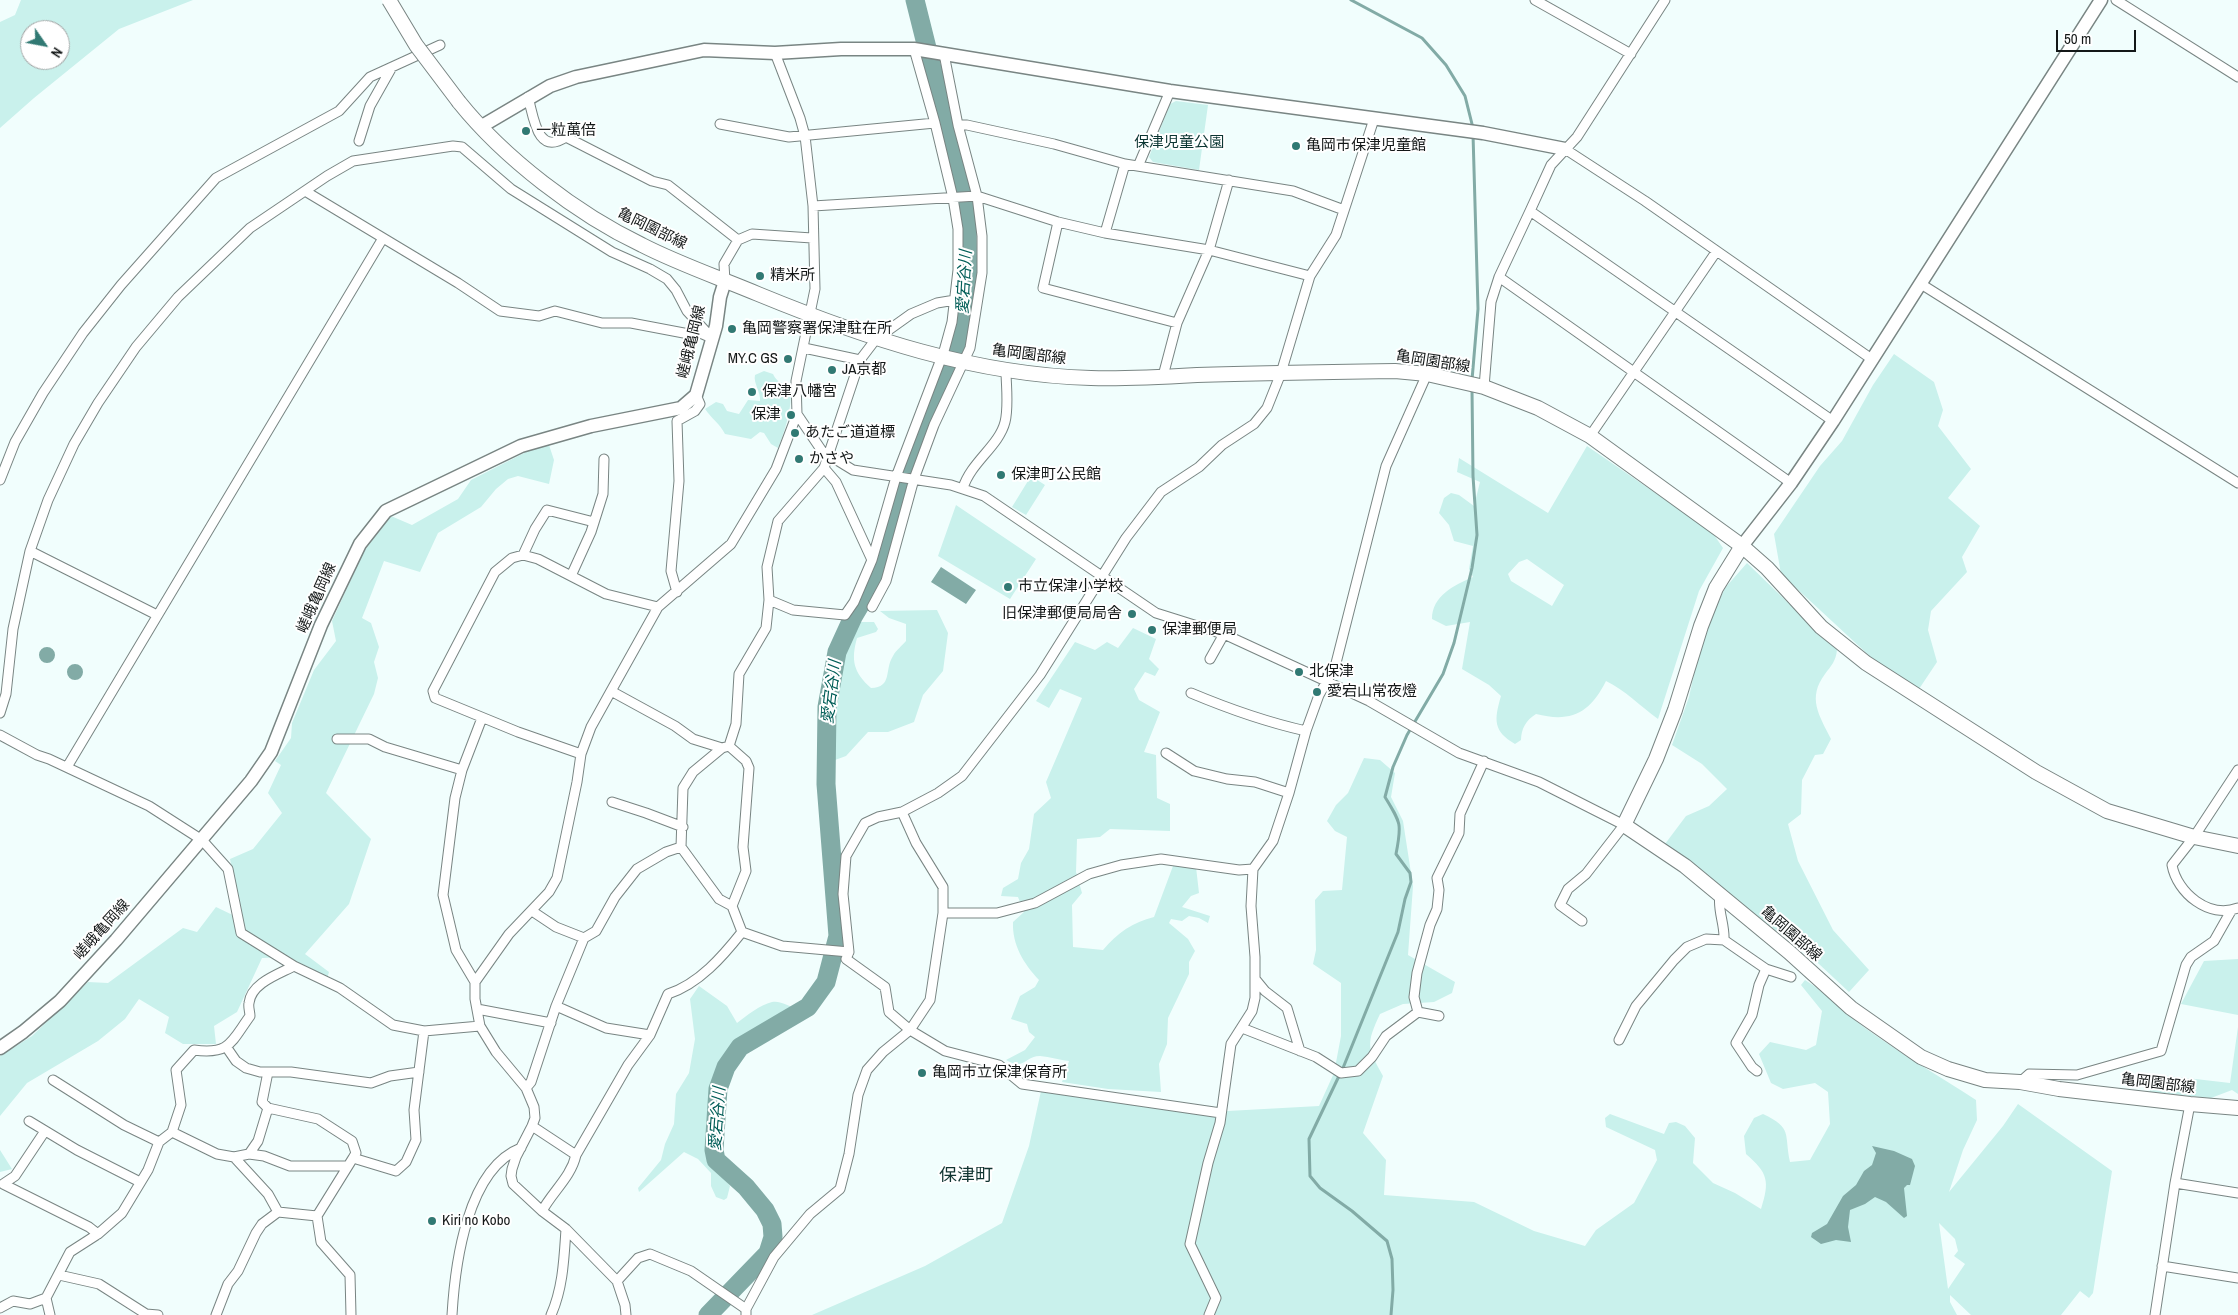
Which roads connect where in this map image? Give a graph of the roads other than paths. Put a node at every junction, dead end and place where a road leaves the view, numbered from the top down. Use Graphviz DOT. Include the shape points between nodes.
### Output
graph roads {
  1 [pos="390,0"];
  2 [pos="1535,0"];
  3 [pos="1665,0"];
  4 [pos="2101,0"];
  5 [pos="2116,0"];
  6 [pos="440,45"];
  7 [pos="916,49"];
  8 [pos="775,53"];
  9 [pos="941,53"];
  10 [pos="1631,54"];
  11 [pos="392,67"];
  12 [pos="2238,77"];
  13 [pos="1170,91"];
  14 [pos="528,97"];
  15 [pos="1374,119"];
  16 [pos="935,123"];
  17 [pos="720,124"];
  18 [pos="482,126"];
  19 [pos="958,126"];
  20 [pos="805,136"];
  21 [pos="359,141"];
  22 [pos="1565,149"];
  23 [pos="1125,164"];
  24 [pos="1139,164"];
  25 [pos="1229,180"];
  26 [pos="305,191"];
  27 [pos="976,196"];
  28 [pos="956,198"];
  29 [pos="813,206"];
  30 [pos="1344,210"];
  31 [pos="1530,211"];
  32 [pos="1058,222"];
  33 [pos="1106,233"];
  34 [pos="383,238"];
  35 [pos="812,238"];
  36 [pos="738,240"];
  37 [pos="1209,250"];
  38 [pos="1716,252"];
  39 [pos="1310,276"];
  40 [pos="1499,277"];
  41 [pos="725,281"];
  42 [pos="1921,284"];
  43 [pos="955,300"];
  44 [pos="1676,312"];
  45 [pos="808,315"];
  46 [pos="1177,323"];
  47 [pos="712,338"];
  48 [pos="876,339"];
  49 [pos="804,348"];
  50 [pos="943,357"];
  51 [pos="860,360"];
  52 [pos="1873,360"];
  53 [pos="961,362"];
  54 [pos="1006,370"];
  55 [pos="1280,373"];
  56 [pos="1633,373"];
  57 [pos="1427,374"];
  58 [pos="1163,376"];
  59 [pos="1482,386"];
  60 [pos="696,395"];
  61 [pos="797,414"];
  62 [pos="1833,421"];
  63 [pos="1590,436"];
  64 [pos="829,456"];
  65 [pos="604,459"];
  66 [pos="824,468"];
  67 [pos="898,477"];
  68 [pos="913,479"];
  69 [pos="0,480"];
  70 [pos="1791,483"];
  71 [pos="2238,483"];
  72 [pos="964,488"];
  73 [pos="594,522"];
  74 [pos="1742,546"];
  75 [pos="30,551"];
  76 [pos="523,555"];
  77 [pos="872,560"];
  78 [pos="571,576"];
  79 [pos="1102,577"];
  80 [pos="677,592"];
  81 [pos="768,600"];
  82 [pos="658,607"];
  83 [pos="872,607"];
  84 [pos="157,615"];
  85 [pos="1224,634"];
  86 [pos="1210,659"];
  87 [pos="1327,681"];
  88 [pos="610,691"];
  89 [pos="1191,693"];
  90 [pos="0,713"];
  91 [pos="482,718"];
  92 [pos="1306,731"];
  93 [pos="0,735"];
  94 [pos="337,740"];
  95 [pos="726,747"];
  96 [pos="1166,753"];
  97 [pos="581,754"];
  98 [pos="1484,761"];
  99 [pos="67,767"];
  100 [pos="462,770"];
  101 [pos="2238,770"];
  102 [pos="1289,793"];
  103 [pos="612,802"];
  104 [pos="902,812"];
  105 [pos="1624,825"];
  106 [pos="682,827"];
  107 [pos="2194,837"];
  108 [pos="202,840"];
  109 [pos="2238,846"];
  110 [pos="681,847"];
  111 [pos="1253,869"];
  112 [pos="1720,894"];
  113 [pos="732,906"];
  114 [pos="2234,910"];
  115 [pos="532,911"];
  116 [pos="943,913"];
  117 [pos="1582,921"];
  118 [pos="742,932"];
  119 [pos="584,938"];
  120 [pos="1724,940"];
  121 [pos="845,952"];
  122 [pos="294,966"];
  123 [pos="1766,969"];
  124 [pos="1791,977"];
  125 [pos="1256,980"];
  126 [pos="475,982"];
  127 [pos="556,1006"];
  128 [pos="477,1009"];
  129 [pos="1418,1012"];
  130 [pos="1439,1016"];
  131 [pos="551,1023"];
  132 [pos="480,1026"];
  133 [pos="1242,1028"];
  134 [pos="910,1030"];
  135 [pos="424,1032"];
  136 [pos="650,1035"];
  137 [pos="1619,1040"];
  138 [pos="0,1048"];
  139 [pos="227,1048"];
  140 [pos="1300,1051"];
  141 [pos="1757,1070"];
  142 [pos="268,1072"];
  143 [pos="419,1072"];
  144 [pos="52,1080"];
  145 [pos="2020,1082"];
  146 [pos="526,1088"];
  147 [pos="2190,1104"];
  148 [pos="268,1108"];
  149 [pos="2238,1108"];
  150 [pos="1221,1113"];
  151 [pos="29,1121"];
  152 [pos="532,1126"];
  153 [pos="45,1131"];
  154 [pos="172,1132"];
  155 [pos="159,1142"];
  156 [pos="521,1148"];
  157 [pos="249,1154"];
  158 [pos="576,1155"];
  159 [pos="234,1158"];
  160 [pos="353,1158"];
  161 [pos="347,1166"];
  162 [pos="140,1182"];
  163 [pos="2175,1183"];
  164 [pos="2238,1193"];
  165 [pos="542,1211"];
  166 [pos="278,1212"];
  167 [pos="317,1216"];
  168 [pos="566,1229"];
  169 [pos="98,1234"];
  170 [pos="2162,1266"];
  171 [pos="59,1275"];
  172 [pos="2238,1278"];
  173 [pos="617,1281"];
  174 [pos="46,1298"];
  175 [pos="0,1308"];
  176 [pos="746,1312"];
  177 [pos="50,1315"];
  178 [pos="158,1315"];
  179 [pos="216,1315"];
  180 [pos="351,1315"];
  181 [pos="452,1315"];
  182 [pos="550,1315"];
  183 [pos="626,1315"];
  184 [pos="1209,1315"];
  185 [pos="2155,1315"];
  1 -- 18 [label="main road, 亀岡園部線, bridge" via="416,45 459,102"];
  2 -- 10 [label="street"];
  3 -- 10 [label="street"];
  4 -- 42 [label="street"];
  5 -- 12 [label="street"];
  6 -- 11 [label="street"];
  7 -- 8 [label="street"];
  7 -- 9 [label="street"];
  7 -- 16 [label="street"];
  8 -- 14 [label="street" via="704,50 576,77"];
  8 -- 20 [label="street"];
  9 -- 13 [label="street"];
  9 -- 19 [label="street"];
  10 -- 22 [label="street" via="1577,137"];
  11 -- 21 [label="street" via="370,106"];
  11 -- 69 [label="street" via="370,76 339,111 216,178 83,333 43,393"];
  13 -- 15 [label="street"];
  13 -- 24 [label="street"];
  14 -- 18 [label="street"];
  14 -- 36 [label="street" via="539,136 545,141 558,142 566,137 652,181 668,185"];
  15 -- 22 [label="street" via="1483,133"];
  15 -- 30 [label="street"];
  16 -- 20 [label="street"];
  16 -- 28 [label="street"];
  17 -- 20 [label="street" via="789,137"];
  18 -- 41 [label="main road, 亀岡園部線" via="530,172 578,208 643,246"];
  19 -- 23 [label="street" via="967,125 1054,144"];
  19 -- 27 [label="street"];
  20 -- 29 [label="street"];
  22 -- 31 [label="street" via="1552,165"];
  22 -- 38 [label="street"];
  23 -- 24 [label="street"];
  23 -- 33 [label="street"];
  24 -- 25 [label="street"];
  25 -- 30 [label="street" via="1293,190"];
  25 -- 37 [label="street"];
  26 -- 34 [label="street"];
  26 -- 47 [label="street" via="353,161 462,147 511,189 612,252 667,279 687,311"];
  26 -- 75 [label="street" via="250,228 178,298 136,347 74,444 48,500"];
  27 -- 28 [label="street"];
  27 -- 32 [label="street"];
  27 -- 53 [label="street" via="982,236 982,273 970,348"];
  28 -- 29 [label="street"];
  28 -- 43 [label="street"];
  29 -- 35 [label="street"];
  30 -- 39 [label="street" via="1336,235"];
  31 -- 40 [label="street"];
  31 -- 44 [label="street"];
  32 -- 33 [label="street"];
  32 -- 46 [label="street" via="1043,288"];
  33 -- 37 [label="street"];
  34 -- 47 [label="street" via="500,312 539,316 555,311 567,312 602,323 631,323 689,334 700,333"];
  34 -- 84 [label="street"];
  35 -- 36 [label="street" via="752,234"];
  35 -- 45 [label="street" via="814,289"];
  36 -- 41 [label="street" via="724,264"];
  37 -- 39 [label="street"];
  37 -- 46 [label="street"];
  38 -- 44 [label="street"];
  38 -- 52 [label="street"];
  39 -- 55 [label="street"];
  40 -- 56 [label="street"];
  40 -- 59 [label="street" via="1491,302"];
  41 -- 45 [label="main road, 亀岡園部線"];
  41 -- 47 [label="street, 嵯峨亀岡線"];
  42 -- 52 [label="street"];
  42 -- 71 [label="street"];
  43 -- 48 [label="street" via="922,308"];
  43 -- 50 [label="street"];
  44 -- 56 [label="street"];
  44 -- 62 [label="street"];
  45 -- 48 [label="main road, 亀岡園部線"];
  45 -- 49 [label="street"];
  46 -- 58 [label="street"];
  47 -- 60 [label="street, 嵯峨亀岡線"];
  48 -- 50 [label="main road, 亀岡園部線"];
  48 -- 51 [label="street"];
  49 -- 51 [label="street"];
  49 -- 61 [label="street" via="796,381"];
  50 -- 53 [label="main road, 亀岡園部線"];
  50 -- 67 [label="street"];
  51 -- 64 [label="street"];
  52 -- 62 [label="street"];
  53 -- 54 [label="main road, 亀岡園部線"];
  53 -- 68 [label="street"];
  54 -- 58 [label="main road, 亀岡園部線" via="1090,378"];
  54 -- 72 [label="street" via="1005,422 997,438 967,476"];
  55 -- 57 [label="main road, 亀岡園部線" via="1395,370"];
  55 -- 58 [label="main road, 亀岡園部線"];
  55 -- 79 [label="street" via="1267,408 1254,424 1161,492 1126,538"];
  56 -- 63 [label="street"];
  56 -- 70 [label="street"];
  57 -- 59 [label="main road, 亀岡園部線"];
  57 -- 87 [label="street" via="1386,466 1335,667"];
  59 -- 63 [label="main road, 亀岡園部線" via="1538,408"];
  60 -- 80 [label="street" via="700,404 695,411 677,421 679,481 671,570"];
  60 -- 108 [label="street, 嵯峨亀岡線" via="681,408 582,428 521,446 386,511 360,544 321,625 271,752 251,782"];
  61 -- 64 [label="street" via="817,445"];
  61 -- 80 [label="street" via="776,469 731,544"];
  62 -- 70 [label="street"];
  63 -- 74 [label="main road, 亀岡園部線"];
  64 -- 66 [label="street"];
  64 -- 67 [label="street" via="853,470"];
  65 -- 73 [label="street" via="603,494"];
  66 -- 77 [label="street" via="836,482"];
  66 -- 81 [label="street" via="778,521 767,567"];
  67 -- 68 [label="street"];
  67 -- 77 [label="street"];
  68 -- 72 [label="street"];
  68 -- 83 [label="street" via="886,581"];
  70 -- 74 [label="street"];
  72 -- 79 [label="street" via="984,496"];
  73 -- 76 [label="street" via="547,510"];
  73 -- 78 [label="street"];
  74 -- 105 [label="main road" via="1716,588 1656,759"];
  74 -- 107 [label="main road, 亀岡園部線" via="1767,568 1821,627 1874,669 2036,772 2107,811"];
  75 -- 84 [label="street"];
  75 -- 90 [label="street" via="13,629 6,694"];
  76 -- 78 [label="street"];
  76 -- 91 [label="street" via="512,558 494,572 433,691 435,698"];
  77 -- 81 [label="street" via="845,615 793,610"];
  78 -- 82 [label="street" via="606,594"];
  79 -- 85 [label="street" via="1156,613"];
  79 -- 104 [label="street" via="1040,675 962,776"];
  80 -- 82 [label="street"];
  81 -- 95 [label="street" via="766,628 739,674 736,724"];
  82 -- 88 [label="street"];
  84 -- 99 [label="street"];
  85 -- 86 [label="street"];
  85 -- 87 [label="street"];
  87 -- 92 [label="street"];
  87 -- 98 [label="street" via="1369,701 1459,753"];
  88 -- 95 [label="street" via="693,739"];
  88 -- 97 [label="street"];
  89 -- 92 [label="street" via="1229,709"];
  91 -- 97 [label="street"];
  91 -- 100 [label="street"];
  92 -- 102 [label="street"];
  93 -- 99 [label="street"];
  94 -- 100 [label="street" via="369,739 384,747"];
  95 -- 106 [label="street" via="693,772 683,788"];
  95 -- 113 [label="street" via="746,761 749,768 743,847 746,871"];
  96 -- 102 [label="street" via="1194,771 1255,782"];
  97 -- 115 [label="street" via="557,878"];
  98 -- 105 [label="street" via="1539,782"];
  98 -- 129 [label="street" via="1460,814 1457,840 1437,878 1437,909 1417,973 1414,997"];
  99 -- 108 [label="street" via="149,806"];
  100 -- 126 [label="street" via="451,821 443,895 456,950"];
  101 -- 107 [label="street"];
  102 -- 111 [label="street" via="1272,842"];
  103 -- 106 [label="street"];
  104 -- 116 [label="street" via="916,843 943,887"];
  104 -- 121 [label="street" via="878,816 864,823 846,856 843,894"];
  105 -- 112 [label="main road, 亀岡園部線"];
  105 -- 117 [label="street" via="1591,868 1568,889 1560,905"];
  106 -- 110 [label="street"];
  107 -- 109 [label="main road, 亀岡園部線"];
  107 -- 114 [label="street" via="2172,865 2174,876 2195,903 2218,910"];
  108 -- 122 [label="street" via="228,869 241,933"];
  108 -- 138 [label="street, 嵯峨亀岡線" via="60,1001"];
  110 -- 113 [label="street" via="720,899"];
  110 -- 119 [label="street" via="637,869 615,897 596,931"];
  111 -- 116 [label="street" via="1239,870 1161,859 1089,874 1035,903 997,912"];
  111 -- 125 [label="street" via="1251,906"];
  112 -- 120 [label="street"];
  112 -- 145 [label="main road, 亀岡園部線" via="1851,1008 1921,1057 1977,1078"];
  113 -- 118 [label="street"];
  114 -- 145 [label="street" via="2214,941 2190,957 2161,1051 2077,1075 2029,1074"];
  115 -- 119 [label="street" via="556,927"];
  115 -- 126 [label="street" via="509,934"];
  116 -- 134 [label="street" via="930,1000"];
  118 -- 121 [label="street" via="782,946"];
  118 -- 136 [label="street" via="708,969 686,986 668,994"];
  119 -- 127 [label="street"];
  120 -- 123 [label="street"];
  120 -- 137 [label="street" via="1706,939 1687,947 1636,1006"];
  121 -- 134 [label="street" via="846,959 885,987 889,1012"];
  122 -- 135 [label="street" via="340,988 394,1025"];
  122 -- 139 [label="street" via="266,980 255,990 248,1003 250,1016"];
  123 -- 124 [label="street"];
  123 -- 141 [label="street" via="1752,1015 1736,1043"];
  125 -- 133 [label="street" via="1252,1011"];
  125 -- 140 [label="street" via="1287,1008"];
  126 -- 128 [label="street"];
  127 -- 131 [label="street"];
  127 -- 136 [label="street" via="606,1028"];
  128 -- 131 [label="street"];
  128 -- 132 [label="street"];
  129 -- 130 [label="street"];
  129 -- 140 [label="street" via="1386,1036 1358,1071 1342,1073"];
  131 -- 146 [label="street" via="531,1082"];
  132 -- 135 [label="street"];
  132 -- 146 [label="street" via="496,1052"];
  133 -- 140 [label="street"];
  133 -- 150 [label="street" via="1231,1044"];
  134 -- 150 [label="street" via="946,1051 999,1066 1022,1084"];
  134 -- 176 [label="street" via="867,1070 858,1095 840,1189 810,1214 774,1257"];
  135 -- 143 [label="street"];
  136 -- 158 [label="street" via="628,1065"];
  139 -- 142 [label="street" via="246,1068"];
  139 -- 154 [label="street" via="215,1052 194,1050 176,1070 181,1105"];
  142 -- 143 [label="street" via="371,1083 390,1076"];
  142 -- 148 [label="street" via="262,1102"];
  143 -- 160 [label="street" via="414,1110 416,1140 406,1162 396,1171"];
  144 -- 155 [label="street" via="124,1125"];
  145 -- 147 [label="main road, 亀岡園部線"];
  146 -- 152 [label="street" via="534,1108"];
  147 -- 149 [label="main road, 亀岡園部線"];
  147 -- 163 [label="street"];
  148 -- 157 [label="street" via="258,1141"];
  148 -- 160 [label="street" via="318,1119 352,1141 356,1153"];
  150 -- 184 [label="street" via="1190,1244 1216,1298"];
  151 -- 153 [label="street"];
  152 -- 156 [label="street"];
  152 -- 158 [label="street"];
  153 -- 162 [label="street"];
  153 -- 169 [label="street" via="15,1176 3,1184"];
  154 -- 155 [label="street"];
  154 -- 159 [label="street" via="217,1154"];
  155 -- 162 [label="street"];
  156 -- 165 [label="street" via="511,1176 513,1184"];
  156 -- 181 [label="street" via="510,1152 493,1167 477,1192 459,1254"];
  157 -- 159 [label="street"];
  157 -- 161 [label="street" via="290,1166"];
  158 -- 165 [label="street" via="567,1178 550,1196"];
  159 -- 166 [label="street" via="268,1194"];
  160 -- 161 [label="street"];
  161 -- 167 [label="street"];
  162 -- 169 [label="street" via="122,1213"];
  163 -- 164 [label="street"];
  163 -- 170 [label="street"];
  165 -- 168 [label="street"];
  166 -- 167 [label="street"];
  166 -- 179 [label="street" via="256,1233 238,1271 228,1284"];
  167 -- 180 [label="street" via="321,1242 350,1275"];
  168 -- 173 [label="street"];
  168 -- 182 [label="street" via="562,1280"];
  169 -- 171 [label="street" via="70,1252"];
  170 -- 172 [label="street"];
  170 -- 185 [label="street"];
  171 -- 174 [label="street"];
  171 -- 178 [label="street" via="98,1284 146,1314"];
  173 -- 176 [label="street" via="638,1258 650,1254 691,1271"];
  173 -- 183 [label="street"];
  174 -- 175 [label="street" via="30,1304 13,1301"];
  174 -- 177 [label="street"];
}
